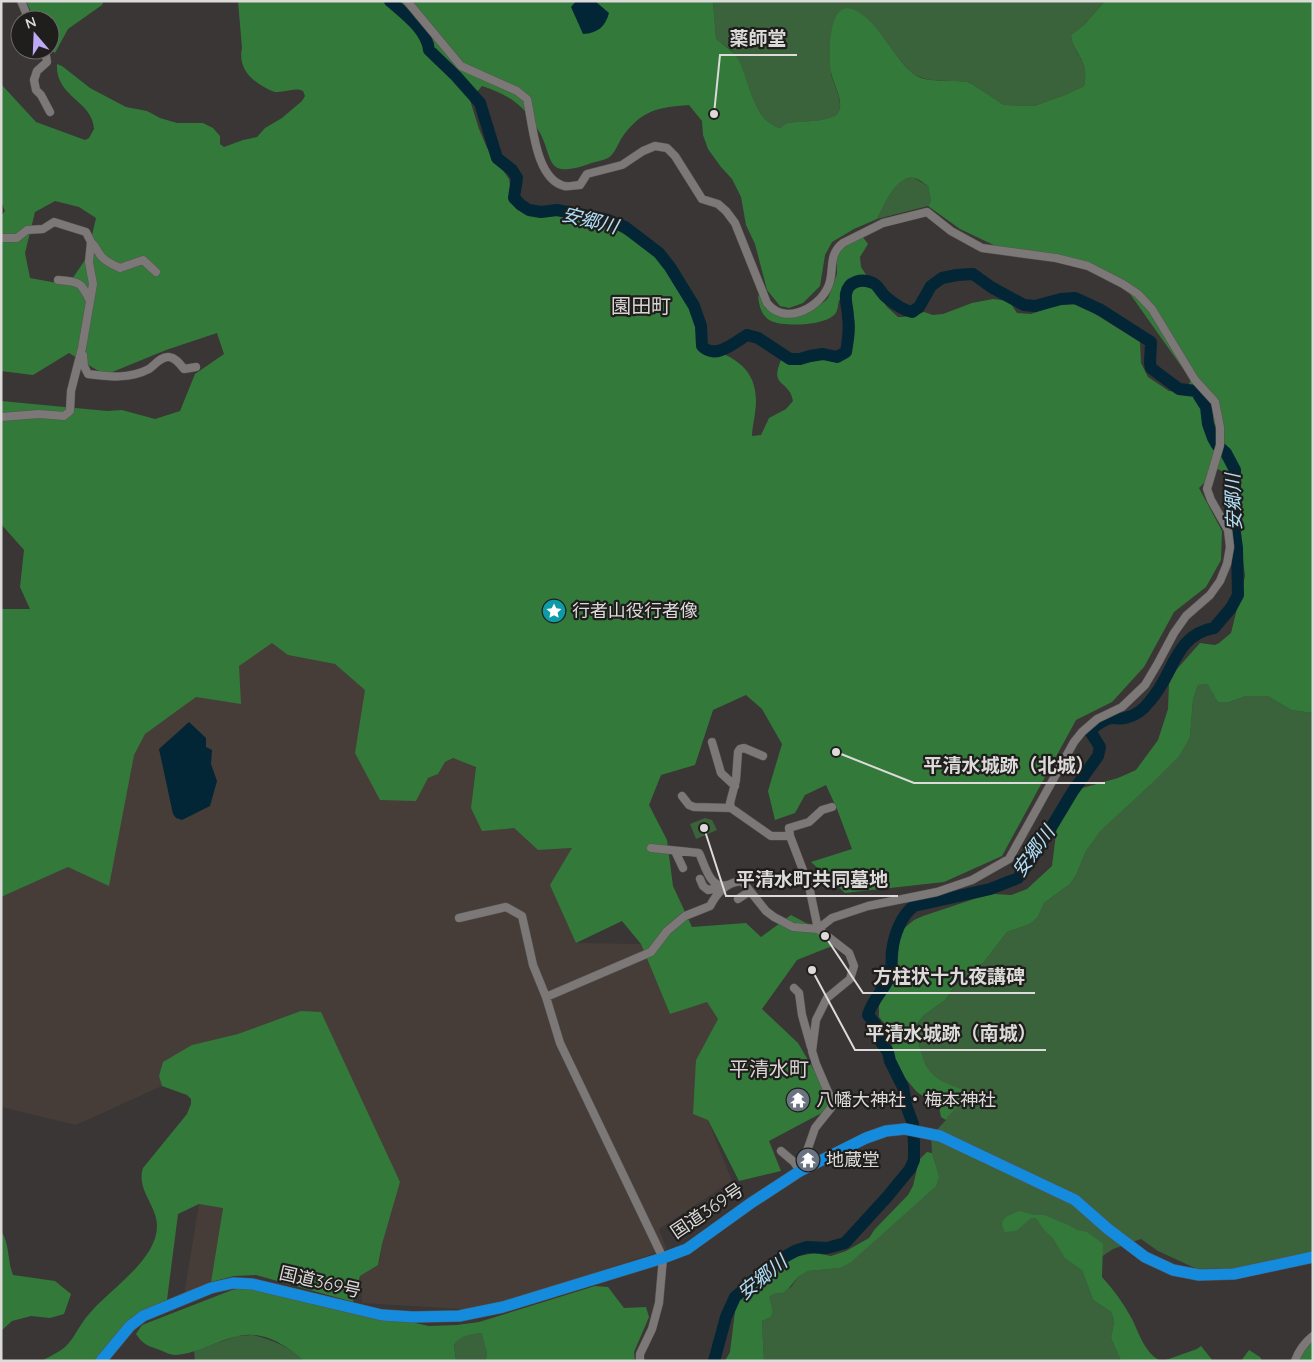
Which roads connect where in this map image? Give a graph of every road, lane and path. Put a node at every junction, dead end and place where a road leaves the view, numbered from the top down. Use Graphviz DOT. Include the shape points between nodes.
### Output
graph roads {
  1 [pos="407,1"];
  2 [pos="47,60"];
  3 [pos="50,112"];
  4 [pos="1,238"];
  5 [pos="90,242"];
  6 [pos="156,272"];
  7 [pos="58,280"];
  8 [pos="90,301"];
  9 [pos="82,348"];
  10 [pos="196,367"];
  11 [pos="1,417"];
  12 [pos="712,742"];
  13 [pos="762,756"];
  14 [pos="735,786"];
  15 [pos="682,796"];
  16 [pos="832,807"];
  17 [pos="730,808"];
  18 [pos="790,836"];
  19 [pos="651,848"];
  20 [pos="675,850"];
  21 [pos="683,868"];
  22 [pos="700,879"];
  23 [pos="727,885"];
  24 [pos="718,886"];
  25 [pos="750,891"];
  26 [pos="738,899"];
  27 [pos="459,918"];
  28 [pos="818,929"];
  29 [pos="794,988"];
  30 [pos="546,997"];
  31 [pos="812,1052"];
  32 [pos="781,1151"];
  33 [pos="800,1171"];
  34 [pos="1313,1257"];
  35 [pos="663,1258"];
  36 [pos="1313,1336"];
  37 [pos="101,1361"];
  38 [pos="640,1361"];
  39 [pos="1296,1361"];
  1 -- 28 [label="street" via="462,66 517,91 527,99 541,163 548,177 564,186 580,185 587,174 622,165 655,146 666,148 675,156 702,199 718,204 736,223 767,303 779,313 792,314 808,308 823,295 830,282 832,259 839,245 882,223 927,212 951,231 982,248 1056,258 1088,266 1123,284 1138,294 1158,317 1195,380 1215,402 1220,448 1207,489 1228,530 1227,564 1210,595 1186,616 1174,633 1144,685 1122,707 1097,718 1078,737 1009,859 972,880 937,892 868,906 832,918"];
  2 -- 3 [label="street" via="34,80 36,90"];
  4 -- 5 [label="street" via="17,238 27,230 43,229 54,222 86,232"];
  5 -- 6 [label="street" via="105,260 120,268 143,260"];
  5 -- 8 [label="street" via="93,284"];
  7 -- 8 [label="street" via="75,281 84,287"];
  8 -- 9 [label="street"];
  9 -- 10 [label="street" via="88,374 106,377 134,374 166,357 177,360 184,369"];
  9 -- 11 [label="street" via="71,391 70,411 64,416"];
  12 -- 14 [label="street" via="721,773"];
  13 -- 14 [label="street" via="740,748"];
  14 -- 17 [label="street"];
  15 -- 17 [label="street" via="694,807"];
  16 -- 18 [label="street" via="822,810 809,822 789,828"];
  17 -- 18 [label="street" via="771,836"];
  18 -- 28 [label="street" via="809,886"];
  19 -- 20 [label="street"];
  20 -- 21 [label="street"];
  20 -- 24 [label="street" via="700,854"];
  22 -- 24 [label="street" via="708,890"];
  23 -- 24 [label="street"];
  23 -- 25 [label="street" via="742,881"];
  23 -- 30 [label="street" via="714,897 710,906 691,912 673,926 651,952"];
  25 -- 26 [label="street"];
  25 -- 28 [label="street" via="774,917 793,927"];
  27 -- 30 [label="street" via="506,907 522,916 533,965"];
  28 -- 31 [label="street" via="849,953 854,966 850,979 827,998 816,1020"];
  29 -- 31 [label="street" via="799,993"];
  30 -- 35 [label="street" via="560,1043"];
  31 -- 33 [label="street" via="831,1099 831,1108 815,1128"];
  32 -- 33 [label="street"];
  33 -- 34 [label="highway, 国道369号" via="866,1138 905,1129 938,1135 1075,1200 1145,1257 1173,1270 1198,1275 1234,1274"];
  33 -- 35 [label="highway, 国道369号" via="687,1248"];
  35 -- 37 [label="highway, 国道369号" via="503,1307 459,1316 382,1315 252,1284 233,1283 211,1288 143,1316 130,1326"];
  35 -- 38 [label="street" via="659,1303"];
  36 -- 39 [label="street" via="1304,1342"];
}
